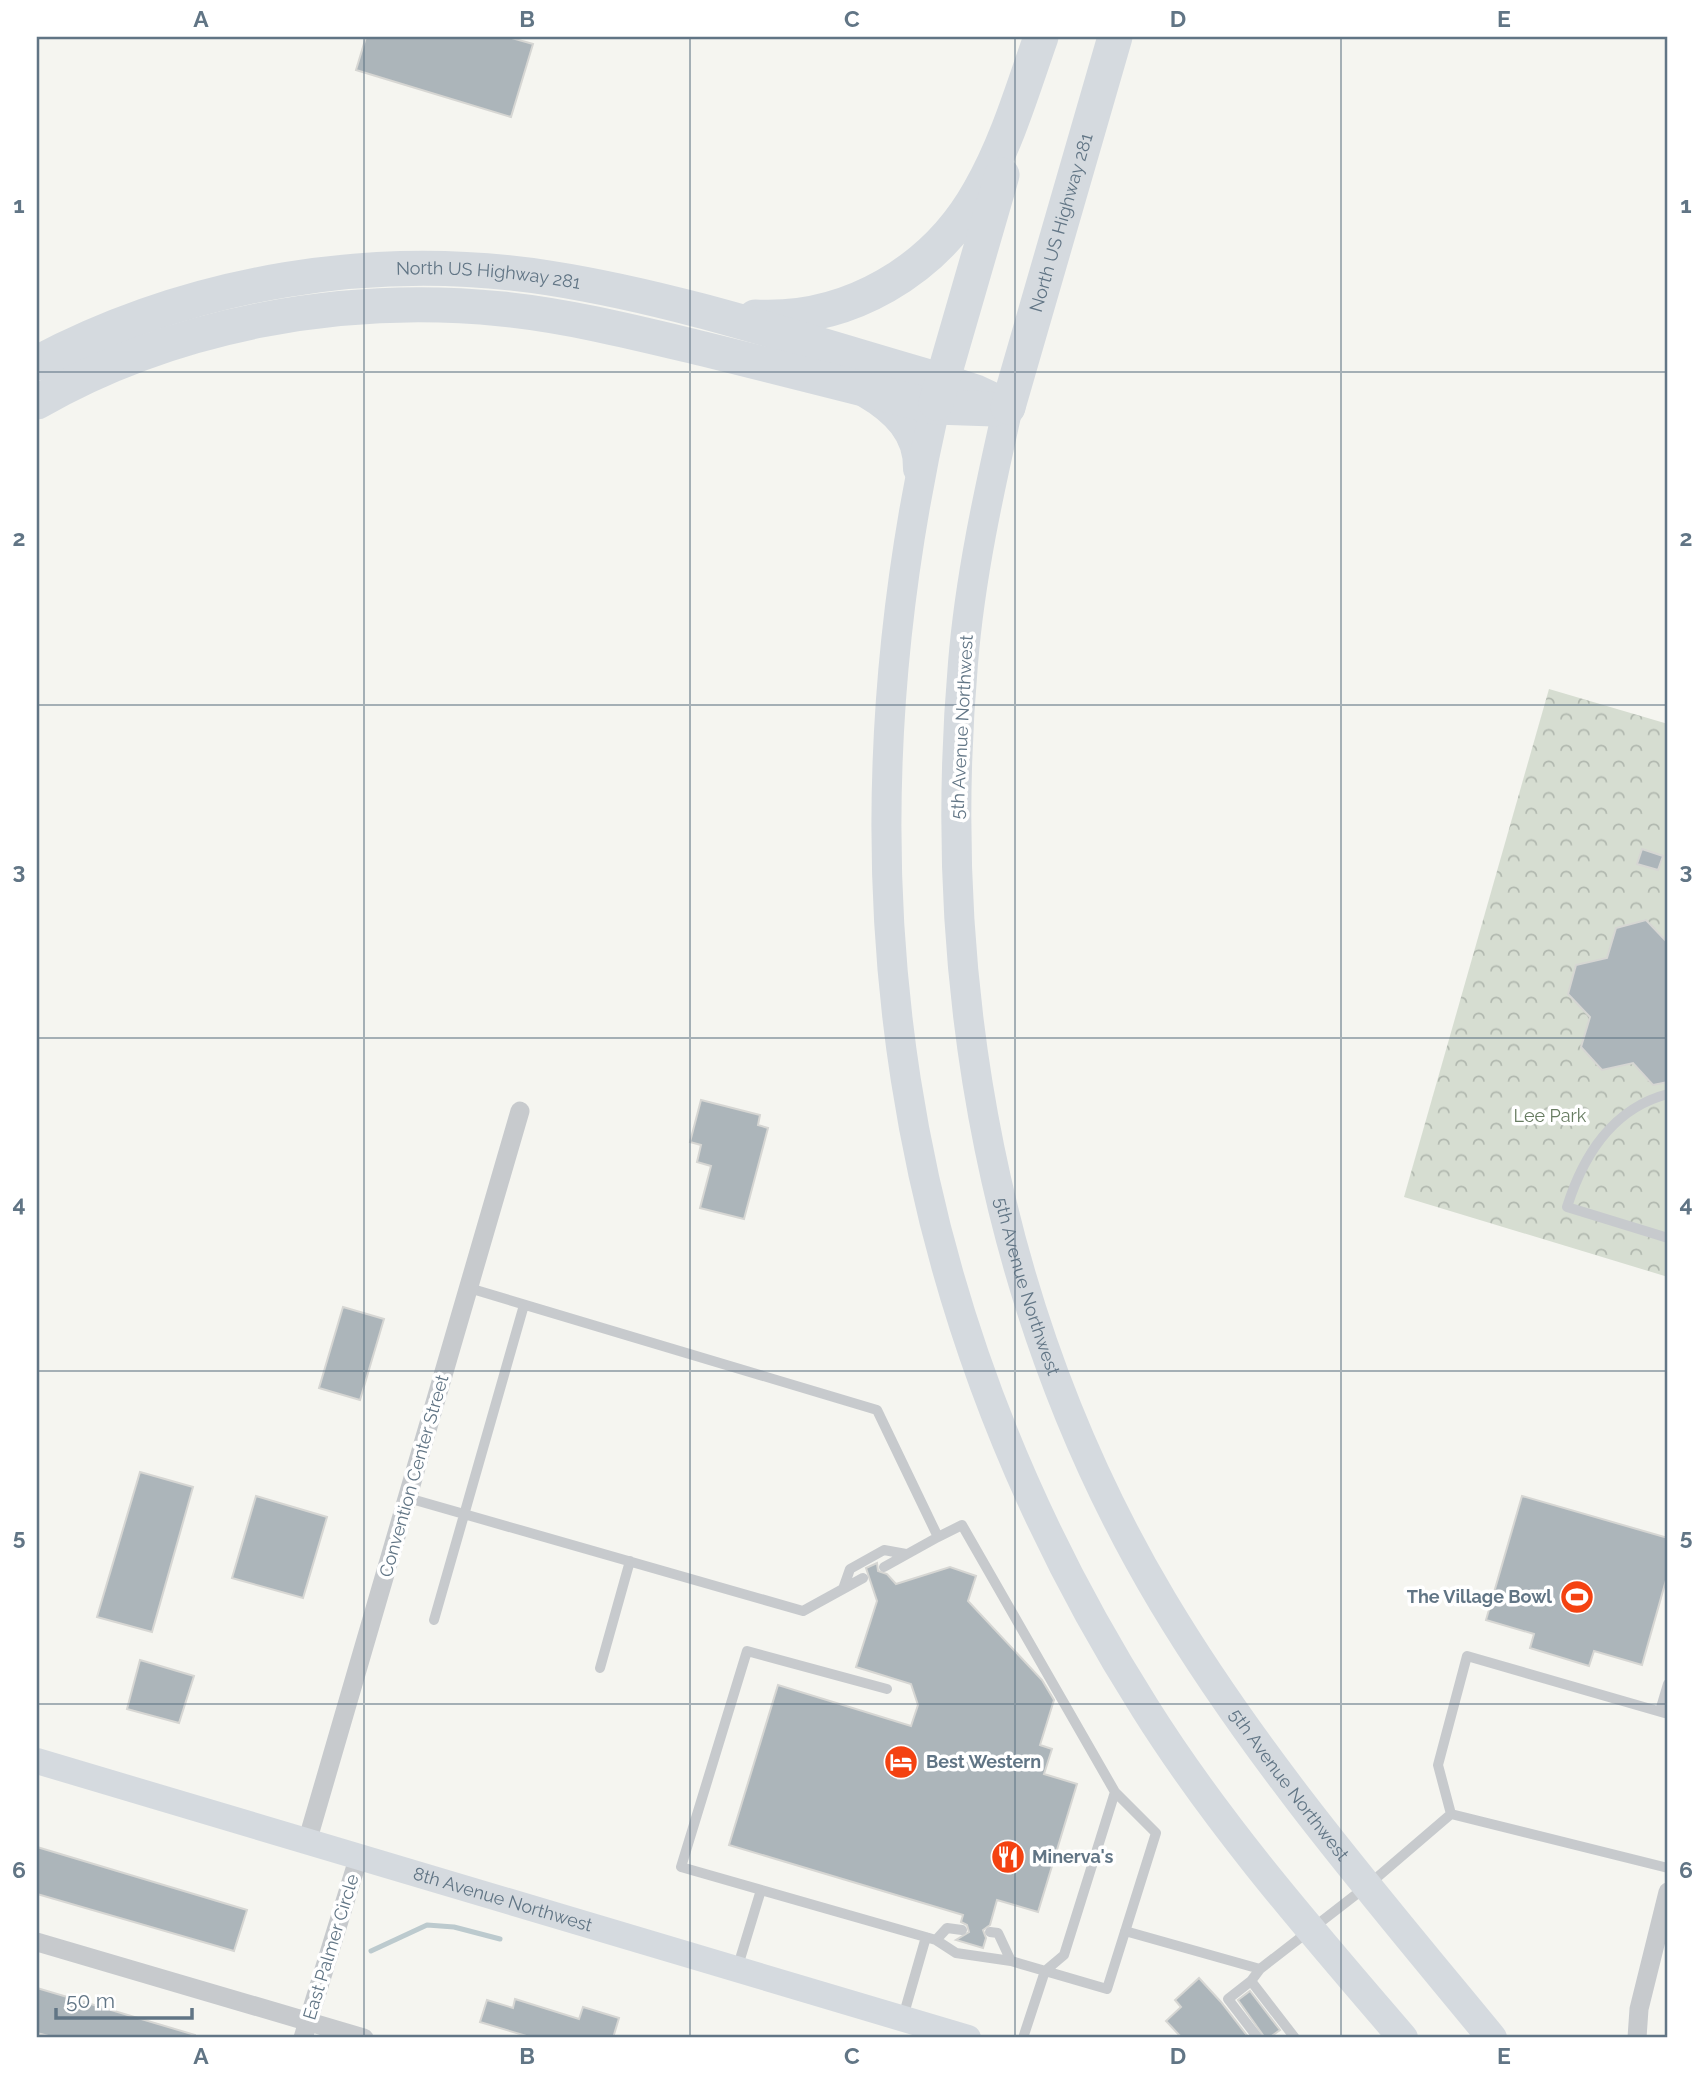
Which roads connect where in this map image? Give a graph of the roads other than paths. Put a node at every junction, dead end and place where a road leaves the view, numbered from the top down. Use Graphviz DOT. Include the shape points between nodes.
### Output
graph roads {
  1 [pos="1041,37"];
  2 [pos="1115,37"];
  3 [pos="659,301"];
  4 [pos="37,363"];
  5 [pos="854,386"];
  6 [pos="939,394"];
  7 [pos="37,402"];
  8 [pos="1008,407"];
  9 [pos="918,488"];
  10 [pos="1668,1094"];
  11 [pos="520,1111"];
  12 [pos="1668,1238"];
  13 [pos="469,1288"];
  14 [pos="523,1305"];
  15 [pos="408,1498"];
  16 [pos="464,1514"];
  17 [pos="939,1537"];
  18 [pos="907,1554"];
  19 [pos="630,1561"];
  20 [pos="884,1567"];
  21 [pos="863,1578"];
  22 [pos="843,1589"];
  23 [pos="434,1620"];
  24 [pos="600,1668"];
  25 [pos="1668,1684"];
  26 [pos="887,1689"];
  27 [pos="1664,1713"];
  28 [pos="37,1761"];
  29 [pos="1115,1792"];
  30 [pos="1451,1814"];
  31 [pos="307,1842"];
  32 [pos="359,1856"];
  33 [pos="1668,1868"];
  34 [pos="1367,1886"];
  35 [pos="761,1889"];
  36 [pos="1668,1892"];
  37 [pos="1312,1929"];
  38 [pos="962,1930"];
  39 [pos="1125,1931"];
  40 [pos="990,1932"];
  41 [pos="931,1938"];
  42 [pos="37,1942"];
  43 [pos="1011,1961"];
  44 [pos="737,1969"];
  45 [pos="1260,1969"];
  46 [pos="1045,1971"];
  47 [pos="1251,1981"];
  48 [pos="1372,2002"];
  49 [pos="902,2018"];
  50 [pos="305,2030"];
  51 [pos="364,2038"];
  52 [pos="968,2038"];
  53 [pos="1024,2038"];
  54 [pos="1258,2038"];
  55 [pos="1295,2038"];
  56 [pos="1403,2038"];
  57 [pos="1412,2038"];
  58 [pos="1492,2038"];
  59 [pos="1637,2038"];
  1 -- 3 [label="highway" via="980,190 950,235 906,274 861,298 803,315 743,316"];
  1 -- 6 [label="highway"];
  2 -- 8 [label="highway, North US Highway 281"];
  3 -- 4 [label="highway, North US Highway 281" via="548,278 464,271 330,274 242,288 155,312"];
  3 -- 6 [label="highway, North US Highway 281"];
  5 -- 6 [label="highway, North US Highway 281"];
  5 -- 7 [label="highway, North US Highway 281" via="587,321 501,309 402,305 304,313 209,332 93,374"];
  5 -- 9 [label="main road" via="883,403 909,430 919,462"];
  6 -- 8 [label="highway, North US Highway 281" via="976,391"];
  6 -- 9 [label="main road"];
  8 -- 34 [label="main road, 5th Avenue Northwest" via="986,505 963,658 956,774 956,897 965,1007 986,1135 1018,1261 1052,1367 1131,1544 1233,1711"];
  9 -- 37 [label="main road" via="889,693 888,934 906,1090 944,1259 1013,1457 1076,1591 1126,1679 1185,1768"];
  10 -- 12 [label="lane" via="1624,1114 1598,1140 1575,1181 1567,1208"];
  11 -- 13 [label="street, Convention Center Street"];
  13 -- 14 [label="lane"];
  13 -- 15 [label="street, Convention Center Street"];
  14 -- 16 [label="lane"];
  14 -- 17 [label="lane" via="877,1410"];
  15 -- 16 [label="lane"];
  15 -- 31 [label="street, Convention Center Street"];
  16 -- 19 [label="lane"];
  16 -- 23 [label="lane"];
  17 -- 18 [label="lane"];
  17 -- 29 [label="lane" via="962,1525"];
  18 -- 20 [label="lane"];
  18 -- 22 [label="lane" via="884,1550 850,1569"];
  19 -- 22 [label="lane" via="803,1611"];
  19 -- 24 [label="lane"];
  21 -- 22 [label="lane"];
  25 -- 27 [label="lane"];
  26 -- 35 [label="lane" via="747,1651 681,1867"];
  27 -- 30 [label="lane" via="1467,1656 1438,1765"];
  28 -- 31 [label="main road, 8th Avenue Northwest"];
  29 -- 39 [label="lane" via="1156,1833"];
  29 -- 46 [label="lane" via="1064,1955"];
  30 -- 33 [label="lane"];
  30 -- 34 [label="lane"];
  31 -- 32 [label="main road, 8th Avenue Northwest"];
  32 -- 44 [label="main road, 8th Avenue Northwest"];
  32 -- 50 [label="street, East Palmer Circle"];
  34 -- 37 [label="lane"];
  34 -- 58 [label="main road, 5th Avenue Northwest"];
  35 -- 41 [label="lane"];
  35 -- 44 [label="lane"];
  36 -- 59 [label="street" via="1639,2009"];
  37 -- 45 [label="lane"];
  37 -- 48 [label="main road"];
  38 -- 41 [label="lane" via="947,1928"];
  39 -- 45 [label="lane"];
  39 -- 46 [label="lane" via="1107,1989"];
  40 -- 43 [label="lane" via="998,1933"];
  41 -- 43 [label="lane" via="956,1953"];
  41 -- 49 [label="lane"];
  42 -- 50 [label="street"];
  43 -- 46 [label="lane"];
  44 -- 49 [label="main road, 8th Avenue Northwest"];
  45 -- 47 [label="lane"];
  46 -- 53 [label="lane"];
  47 -- 54 [label="lane" via="1228,1999"];
  47 -- 55 [label="lane"];
  48 -- 56 [label="main road"];
  48 -- 57 [label="main road"];
  49 -- 52 [label="main road, 8th Avenue Northwest"];
  50 -- 51 [label="street"];
}
